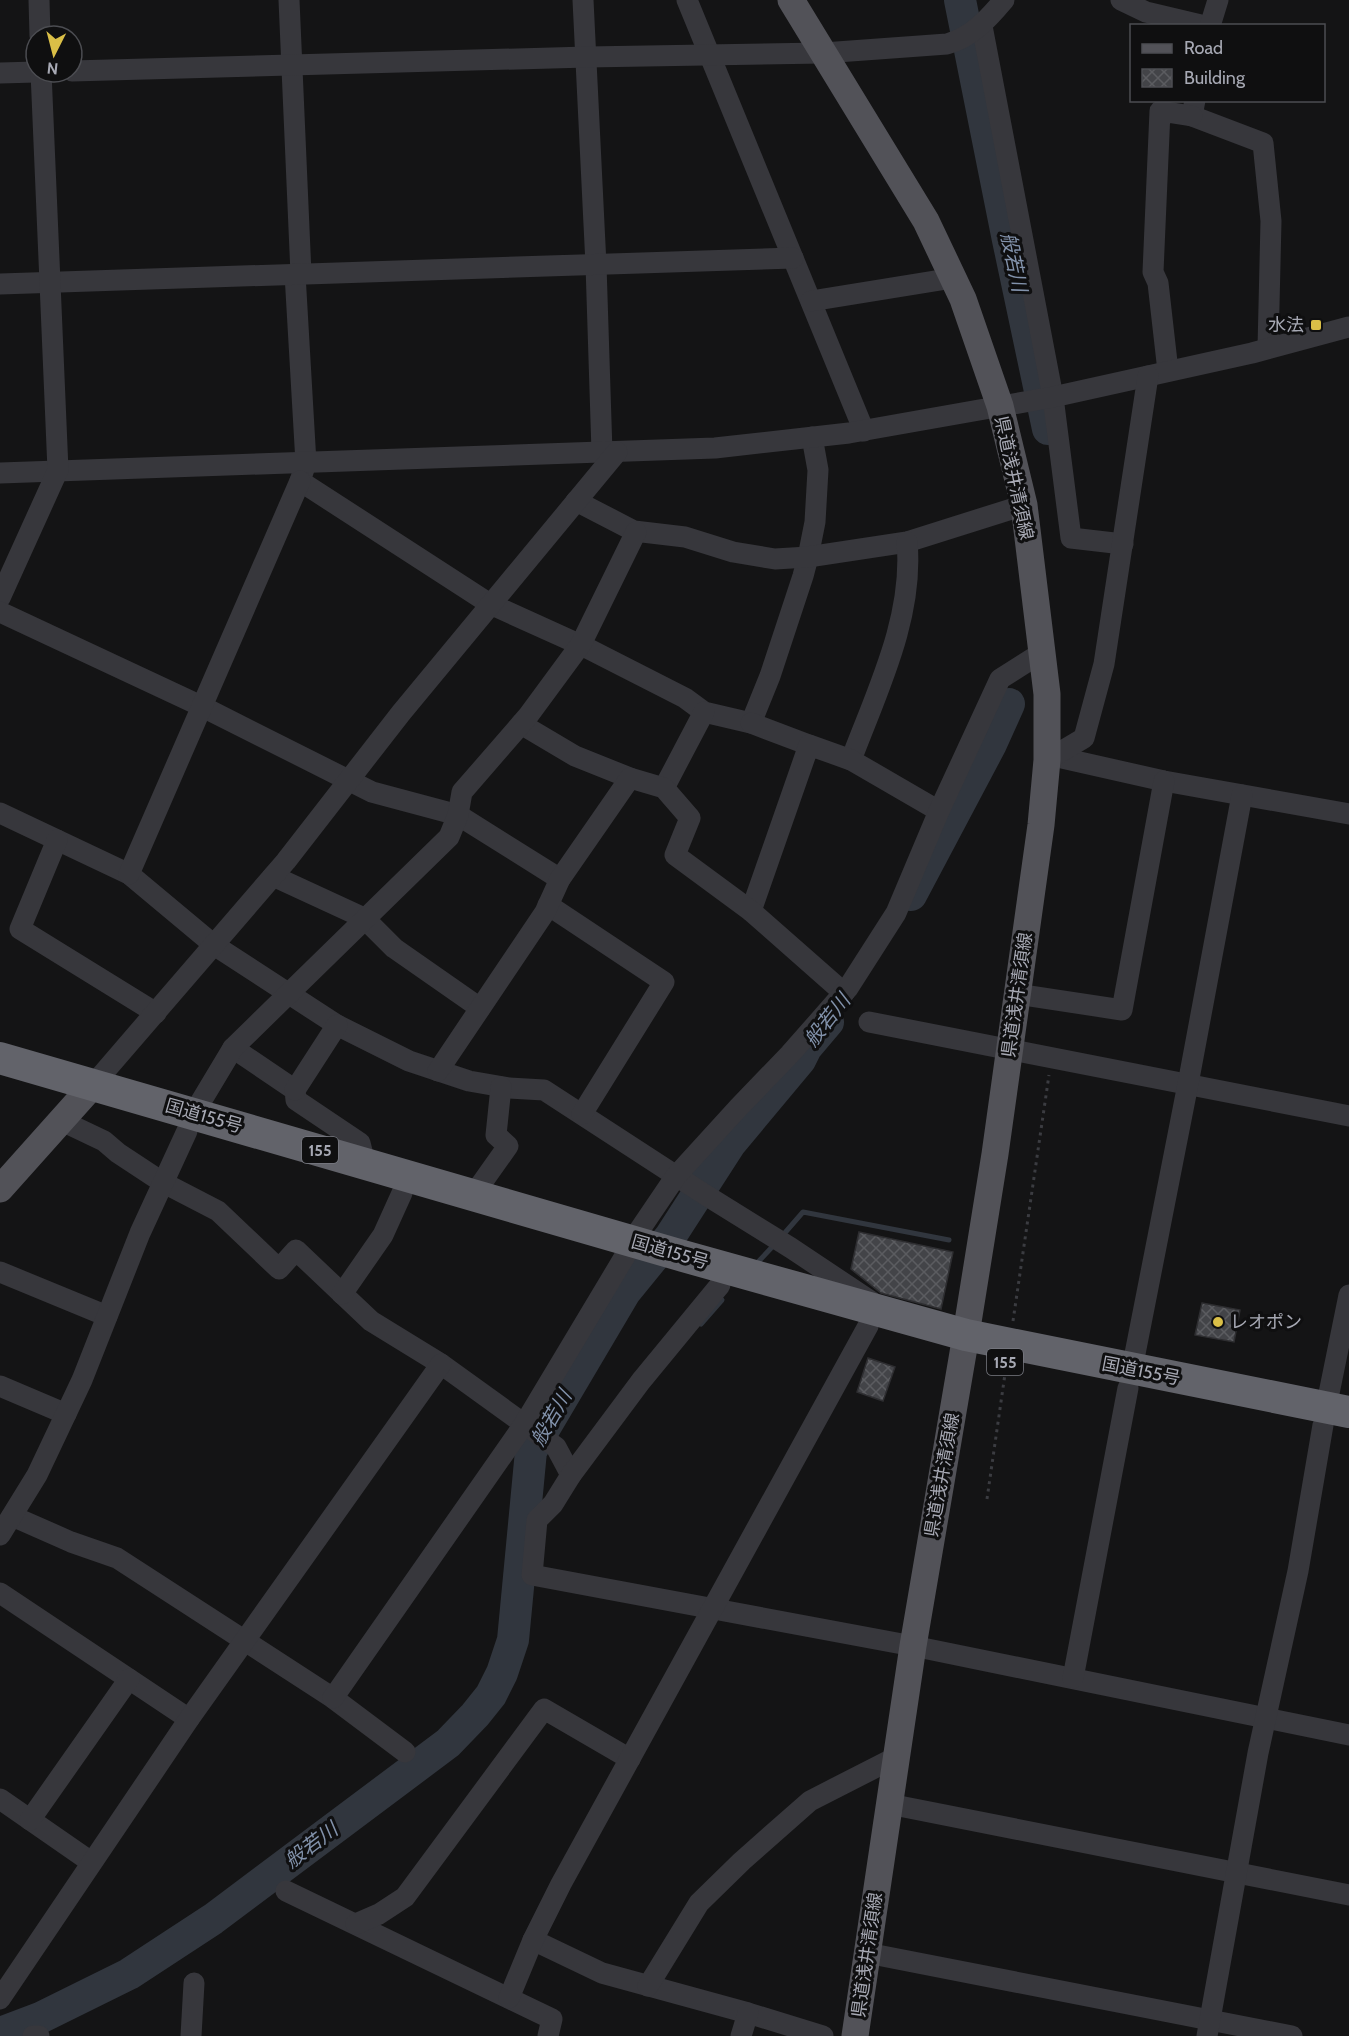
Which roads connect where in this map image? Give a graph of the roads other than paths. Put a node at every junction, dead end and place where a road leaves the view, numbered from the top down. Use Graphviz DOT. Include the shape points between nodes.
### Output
graph roads {
  1 [pos="39,0"];
  2 [pos="289,0"];
  3 [pos="583,0"];
  4 [pos="687,0"];
  5 [pos="791,0"];
  6 [pos="1004,0"];
  7 [pos="1121,0"];
  8 [pos="1218,0"];
  9 [pos="40,24"];
  10 [pos="1198,24"];
  11 [pos="1208,24"];
  12 [pos="980,27"];
  13 [pos="823,53"];
  14 [pos="710,55"];
  15 [pos="587,57"];
  16 [pos="292,66"];
  17 [pos="84,71"];
  18 [pos="24,72"];
  19 [pos="0,73"];
  20 [pos="41,84"];
  21 [pos="1194,108"];
  22 [pos="793,258"];
  23 [pos="596,266"];
  24 [pos="298,274"];
  25 [pos="953,278"];
  26 [pos="49,282"];
  27 [pos="0,284"];
  28 [pos="811,302"];
  29 [pos="1349,327"];
  30 [pos="1268,348"];
  31 [pos="1158,374"];
  32 [pos="1053,397"];
  33 [pos="1011,404"];
  34 [pos="864,431"];
  35 [pos="812,437"];
  36 [pos="610,452"];
  37 [pos="58,470"];
  38 [pos="303,472"];
  39 [pos="0,473"];
  40 [pos="576,501"];
  41 [pos="1024,505"];
  42 [pos="636,531"];
  43 [pos="906,542"];
  44 [pos="1123,544"];
  45 [pos="808,557"];
  46 [pos="0,598"];
  47 [pos="490,604"];
  48 [pos="0,612"];
  49 [pos="580,644"];
  50 [pos="1041,653"];
  51 [pos="201,706"];
  52 [pos="704,712"];
  53 [pos="751,723"];
  54 [pos="522,724"];
  55 [pos="808,746"];
  56 [pos="1050,758"];
  57 [pos="851,760"];
  58 [pos="630,778"];
  59 [pos="348,781"];
  60 [pos="1164,781"];
  61 [pos="664,788"];
  62 [pos="1242,795"];
  63 [pos="939,812"];
  64 [pos="0,813"];
  65 [pos="1349,814"];
  66 [pos="458,815"];
  67 [pos="57,840"];
  68 [pos="129,874"];
  69 [pos="273,876"];
  70 [pos="560,879"];
  71 [pos="548,905"];
  72 [pos="751,911"];
  73 [pos="364,918"];
  74 [pos="214,945"];
  75 [pos="844,993"];
  76 [pos="288,994"];
  77 [pos="1017,994"];
  78 [pos="480,1008"];
  79 [pos="156,1013"];
  80 [pos="869,1022"];
  81 [pos="337,1025"];
  82 [pos="233,1048"];
  83 [pos="1009,1050"];
  84 [pos="0,1058"];
  85 [pos="438,1071"];
  86 [pos="0,1078"];
  87 [pos="1188,1084"];
  88 [pos="501,1087"];
  89 [pos="296,1090"];
  90 [pos="78,1102"];
  91 [pos="582,1114"];
  92 [pos="1349,1116"];
  93 [pos="191,1122"];
  94 [pos="364,1163"];
  95 [pos="679,1178"];
  96 [pos="162,1182"];
  97 [pos="0,1190"];
  98 [pos="402,1193"];
  99 [pos="474,1194"];
  100 [pos="631,1249"];
  101 [pos="672,1262"];
  102 [pos="0,1272"];
  103 [pos="720,1285"];
  104 [pos="342,1294"];
  105 [pos="1349,1295"];
  106 [pos="107,1316"];
  107 [pos="871,1317"];
  108 [pos="965,1344"];
  109 [pos="441,1364"];
  110 [pos="1130,1378"];
  111 [pos="0,1386"];
  112 [pos="66,1414"];
  113 [pos="1337,1419"];
  114 [pos="534,1430"];
  115 [pos="571,1475"];
  116 [pos="12,1516"];
  117 [pos="0,1535"];
  118 [pos="0,1593"];
  119 [pos="713,1608"];
  120 [pos="244,1640"];
  121 [pos="913,1646"];
  122 [pos="1073,1678"];
  123 [pos="129,1679"];
  124 [pos="333,1698"];
  125 [pos="1265,1718"];
  126 [pos="189,1719"];
  127 [pos="1349,1735"];
  128 [pos="405,1752"];
  129 [pos="896,1757"];
  130 [pos="630,1759"];
  131 [pos="0,1798"];
  132 [pos="889,1804"];
  133 [pos="30,1820"];
  134 [pos="92,1862"];
  135 [pos="1236,1874"];
  136 [pos="286,1891"];
  137 [pos="1349,1895"];
  138 [pos="356,1924"];
  139 [pos="533,1940"];
  140 [pos="867,1953"];
  141 [pos="194,1983"];
  142 [pos="648,1986"];
  143 [pos="509,1998"];
  144 [pos="0,1999"];
  145 [pos="748,2013"];
  146 [pos="1208,2028"];
  147 [pos="33,2036"];
  148 [pos="39,2036"];
  149 [pos="191,2036"];
  150 [pos="548,2036"];
  151 [pos="741,2036"];
  152 [pos="823,2036"];
  153 [pos="855,2036"];
  154 [pos="1292,2036"];
  1 -- 9 [label="street"];
  2 -- 16 [label="street"];
  3 -- 15 [label="street"];
  4 -- 14 [label="street"];
  5 -- 13 [label="main road, 県道浅井清須線"];
  6 -- 12 [label="street"];
  7 -- 10 [label="street" via="1146,12"];
  8 -- 11 [label="street"];
  12 -- 13 [label="street" via="947,44"];
  12 -- 32 [label="street"];
  13 -- 14 [label="street"];
  13 -- 25 [label="main road, 県道浅井清須線" via="926,221"];
  14 -- 15 [label="street"];
  14 -- 22 [label="street"];
  15 -- 16 [label="street"];
  15 -- 23 [label="street"];
  16 -- 17 [label="street"];
  16 -- 24 [label="street"];
  18 -- 19 [label="street"];
  20 -- 26 [label="street"];
  21 -- 30 [label="street" via="1263,143 1271,220"];
  21 -- 31 [label="street" via="1160,111 1153,272 1158,283"];
  22 -- 23 [label="street"];
  22 -- 28 [label="street"];
  23 -- 24 [label="street"];
  23 -- 36 [label="street"];
  24 -- 26 [label="street"];
  24 -- 38 [label="street"];
  25 -- 28 [label="street"];
  25 -- 33 [label="main road, 県道浅井清須線"];
  26 -- 27 [label="street"];
  26 -- 37 [label="street"];
  28 -- 34 [label="street"];
  29 -- 30 [label="street"];
  30 -- 31 [label="street"];
  31 -- 32 [label="street"];
  31 -- 44 [label="street"];
  32 -- 33 [label="street"];
  32 -- 44 [label="street" via="1071,538"];
  33 -- 34 [label="street"];
  33 -- 41 [label="main road, 県道浅井清須線"];
  34 -- 35 [label="street"];
  35 -- 36 [label="street" via="715,448"];
  35 -- 45 [label="street" via="818,470"];
  36 -- 38 [label="street"];
  36 -- 40 [label="street"];
  37 -- 38 [label="street"];
  37 -- 39 [label="street"];
  37 -- 46 [label="street"];
  38 -- 47 [label="street"];
  38 -- 51 [label="street"];
  40 -- 42 [label="street"];
  40 -- 47 [label="street"];
  41 -- 43 [label="street"];
  41 -- 50 [label="main road, 県道浅井清須線"];
  42 -- 45 [label="street" via="685,537 733,552 775,559"];
  42 -- 49 [label="street"];
  43 -- 45 [label="street"];
  43 -- 57 [label="street" via="909,566 904,608"];
  44 -- 56 [label="street" via="1104,664 1084,738"];
  45 -- 53 [label="street"];
  47 -- 49 [label="street"];
  47 -- 59 [label="street"];
  48 -- 51 [label="street"];
  49 -- 52 [label="street" via="685,698"];
  49 -- 54 [label="street"];
  50 -- 56 [label="main road, 県道浅井清須線"];
  50 -- 63 [label="street" via="1000,680"];
  51 -- 59 [label="street"];
  51 -- 68 [label="street"];
  52 -- 53 [label="street"];
  52 -- 61 [label="street"];
  53 -- 55 [label="street"];
  54 -- 58 [label="street" via="575,756"];
  54 -- 66 [label="street" via="462,792"];
  55 -- 57 [label="street"];
  55 -- 72 [label="street"];
  56 -- 60 [label="street"];
  56 -- 77 [label="main road, 県道浅井清須線"];
  57 -- 63 [label="street"];
  58 -- 61 [label="street"];
  58 -- 70 [label="street"];
  59 -- 66 [label="street" via="372,792"];
  59 -- 69 [label="street"];
  60 -- 62 [label="street"];
  60 -- 77 [label="street" via="1122,1010"];
  61 -- 72 [label="street" via="690,818 675,855"];
  62 -- 65 [label="street"];
  62 -- 87 [label="street"];
  63 -- 75 [label="street" via="896,913"];
  64 -- 67 [label="street"];
  66 -- 70 [label="street"];
  66 -- 73 [label="street" via="449,837"];
  67 -- 68 [label="street"];
  67 -- 79 [label="street" via="20,929"];
  68 -- 74 [label="street"];
  69 -- 73 [label="street"];
  69 -- 74 [label="street"];
  70 -- 71 [label="street"];
  71 -- 78 [label="street"];
  71 -- 91 [label="street" via="664,982"];
  72 -- 75 [label="street"];
  73 -- 76 [label="street"];
  73 -- 78 [label="street" via="394,948"];
  74 -- 76 [label="street"];
  74 -- 79 [label="street"];
  75 -- 95 [label="street"];
  76 -- 81 [label="street"];
  76 -- 82 [label="street"];
  77 -- 83 [label="main road, 県道浅井清須線"];
  78 -- 85 [label="street"];
  79 -- 90 [label="street"];
  80 -- 83 [label="street"];
  81 -- 85 [label="street"];
  81 -- 89 [label="street"];
  82 -- 89 [label="street"];
  82 -- 93 [label="street"];
  83 -- 87 [label="street"];
  83 -- 108 [label="main road, 県道浅井清須線"];
  84 -- 90 [label="highway, 国道155号 / 155"];
  85 -- 88 [label="street"];
  86 -- 90 [label="highway, 国道155号 / 155"];
  87 -- 92 [label="street"];
  87 -- 110 [label="street"];
  88 -- 91 [label="street" via="544,1090"];
  88 -- 99 [label="street" via="496,1135 508,1146"];
  89 -- 94 [label="street" via="296,1100 360,1143"];
  90 -- 93 [label="highway, 国道155号 / 155"];
  90 -- 96 [label="street" via="104,1141"];
  90 -- 97 [label="main road"];
  91 -- 95 [label="street"];
  93 -- 94 [label="highway, 国道155号 / 155"];
  93 -- 96 [label="street"];
  93 -- 98 [label="highway, 国道155号 / 155"];
  94 -- 99 [label="highway, 国道155号 / 155"];
  95 -- 100 [label="street"];
  95 -- 107 [label="street" via="871,1301"];
  96 -- 104 [label="street" via="218,1211 279,1269 296,1250"];
  96 -- 106 [label="street"];
  98 -- 100 [label="highway, 国道155号 / 155"];
  98 -- 104 [label="street" via="383,1235"];
  99 -- 100 [label="highway, 国道155号 / 155"];
  100 -- 101 [label="highway, 国道155号 / 155"];
  100 -- 114 [label="street"];
  101 -- 103 [label="highway, 国道155号 / 155"];
  101 -- 107 [label="highway, 国道155号 / 155"];
  102 -- 106 [label="street"];
  103 -- 107 [label="highway, 国道155号 / 155"];
  103 -- 115 [label="street"];
  104 -- 109 [label="street" via="371,1321"];
  105 -- 113 [label="street"];
  106 -- 112 [label="street"];
  107 -- 108 [label="highway, 国道155号 / 155"];
  107 -- 119 [label="street"];
  108 -- 110 [label="highway, 国道155号 / 155"];
  108 -- 121 [label="main road, 県道浅井清須線"];
  109 -- 114 [label="street"];
  109 -- 120 [label="street"];
  110 -- 113 [label="highway, 国道155号 / 155"];
  110 -- 122 [label="street"];
  111 -- 112 [label="street"];
  112 -- 116 [label="street"];
  113 -- 125 [label="street"];
  114 -- 115 [label="street" via="556,1447"];
  114 -- 124 [label="street"];
  115 -- 119 [label="street" via="554,1504 537,1520 532,1575"];
  116 -- 117 [label="street"];
  116 -- 120 [label="street" via="117,1558"];
  118 -- 123 [label="street"];
  119 -- 121 [label="street"];
  119 -- 130 [label="street"];
  120 -- 124 [label="street"];
  120 -- 126 [label="street"];
  121 -- 122 [label="street"];
  121 -- 129 [label="main road, 県道浅井清須線"];
  122 -- 125 [label="street"];
  123 -- 126 [label="street"];
  123 -- 133 [label="street"];
  124 -- 128 [label="street"];
  125 -- 127 [label="street"];
  125 -- 135 [label="street"];
  126 -- 134 [label="street"];
  129 -- 132 [label="main road, 県道浅井清須線"];
  129 -- 142 [label="street" via="810,1801 742,1861 699,1903"];
  130 -- 138 [label="street" via="544,1710 405,1897"];
  130 -- 139 [label="street"];
  131 -- 133 [label="street"];
  132 -- 135 [label="street"];
  132 -- 140 [label="main road, 県道浅井清須線"];
  133 -- 134 [label="street"];
  134 -- 144 [label="street"];
  135 -- 137 [label="street"];
  135 -- 146 [label="street"];
  136 -- 138 [label="street"];
  138 -- 143 [label="street"];
  139 -- 142 [label="street" via="602,1973"];
  139 -- 143 [label="street"];
  140 -- 146 [label="street"];
  140 -- 153 [label="main road, 県道浅井清須線"];
  141 -- 149 [label="street"];
  142 -- 145 [label="street"];
  143 -- 150 [label="street" via="552,2019"];
  145 -- 151 [label="street"];
  145 -- 152 [label="street"];
  146 -- 154 [label="street"];
  147 -- 148 [label="street"];
}
